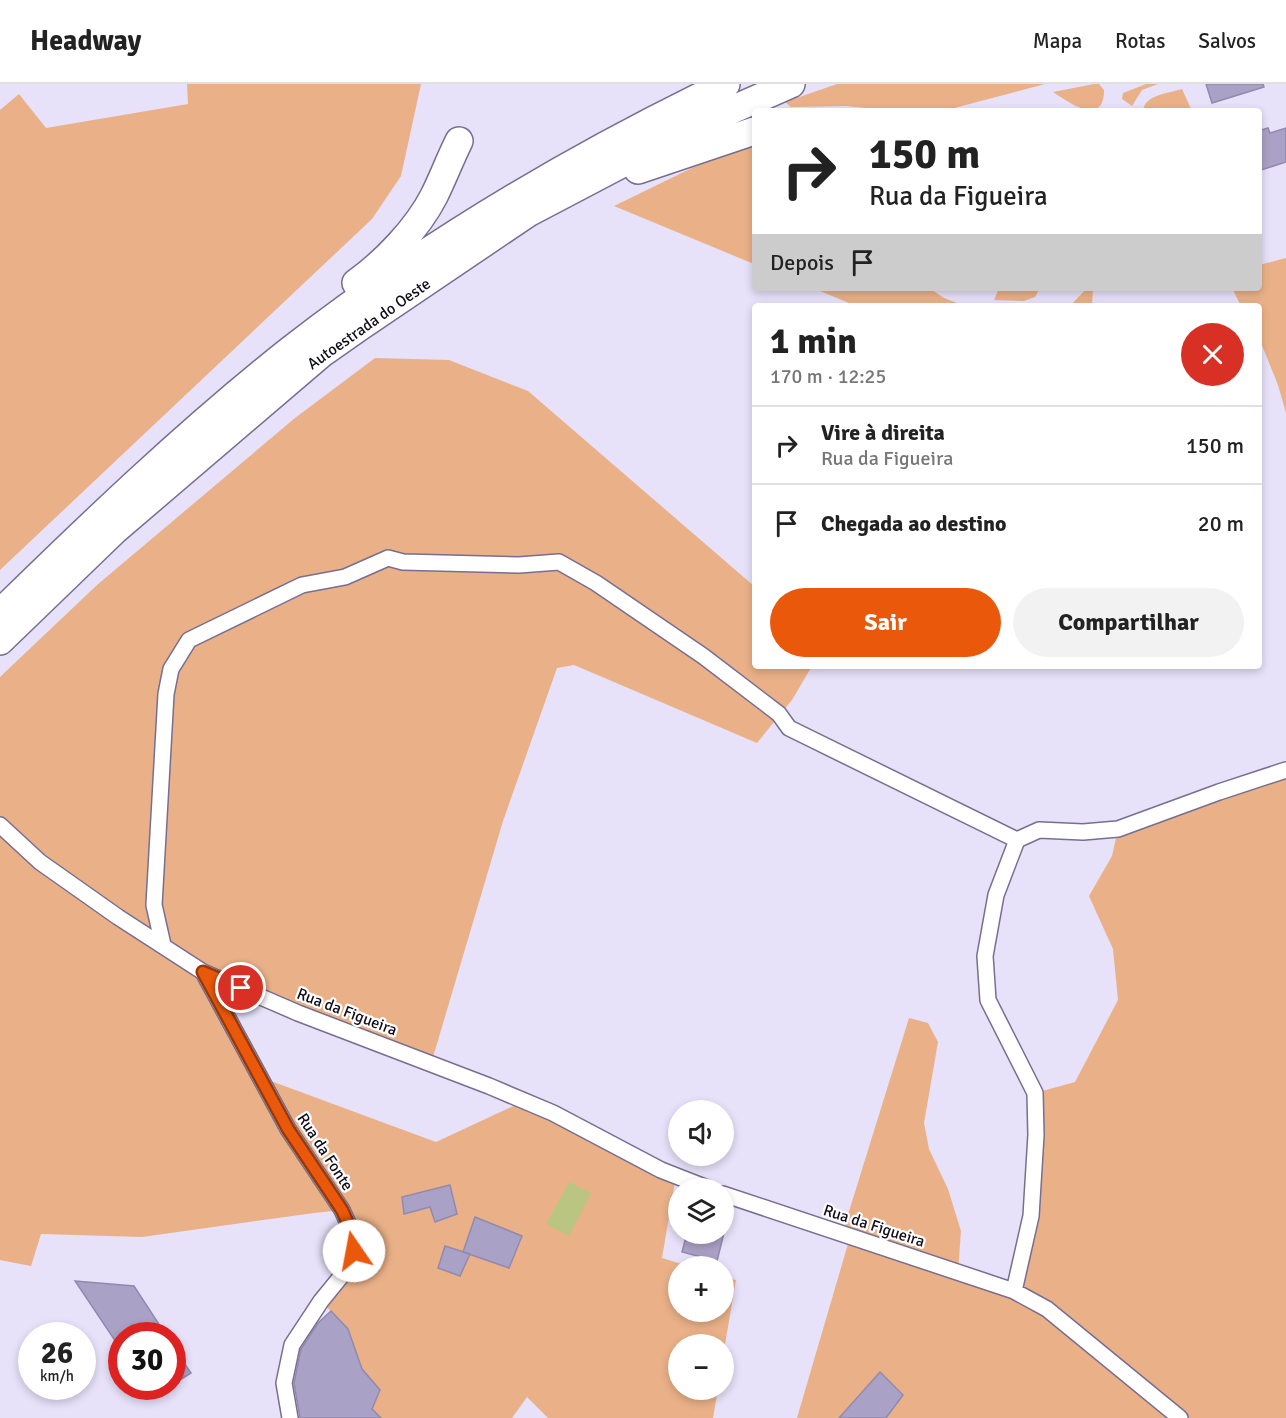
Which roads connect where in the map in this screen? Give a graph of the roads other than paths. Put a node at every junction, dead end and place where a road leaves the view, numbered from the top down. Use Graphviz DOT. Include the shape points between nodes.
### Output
graph roads {
  1 [pos="726,84"];
  2 [pos="791,84"];
  3 [pos="752,132"];
  4 [pos="459,141"];
  5 [pos="560,196"];
  6 [pos="290,351"];
  7 [pos="0,613"];
  8 [pos="0,641"];
  9 [pos="1286,770"];
  10 [pos="0,825"];
  11 [pos="1017,840"];
  12 [pos="163,945"];
  13 [pos="203,972"];
  14 [pos="681,1178"];
  15 [pos="734,1198"];
  16 [pos="1014,1291"];
  17 [pos="290,1418"];
  18 [pos="1180,1418"];
  1 -- 6 [label="highway, Autoestrada do Oeste" via="621,136 516,195 389,278"];
  2 -- 5 [label="highway, Autoestrada do Oeste" via="686,130"];
  3 -- 5 [label="highway"];
  4 -- 6 [label="highway" via="433,198 416,223 369,274 312,314"];
  5 -- 8 [label="highway, Autoestrada do Oeste" via="528,213 321,354 115,530"];
  6 -- 7 [label="highway, Autoestrada do Oeste" via="150,470"];
  9 -- 11 [label="street" via="1118,829 1039,830"];
  10 -- 12 [label="street, Rua da Figueira" via="40,862"];
  11 -- 12 [label="street" via="789,728 779,714 703,656 559,562 519,565 403,562 388,558 345,577 302,585 189,640 171,669 166,694 154,905"];
  11 -- 16 [label="street" via="996,895 985,956 988,1000 1035,1093 1031,1216"];
  12 -- 13 [label="street, Rua da Figueira"];
  13 -- 14 [label="street, Rua da Figueira" via="553,1113"];
  13 -- 17 [label="street, Rua da Fonte" via="288,1129 342,1210 355,1239 352,1263 292,1345 284,1383"];
  15 -- 16 [label="street, Rua da Figueira"];
  16 -- 18 [label="street, Rua da Figueira" via="1047,1309"];
}
